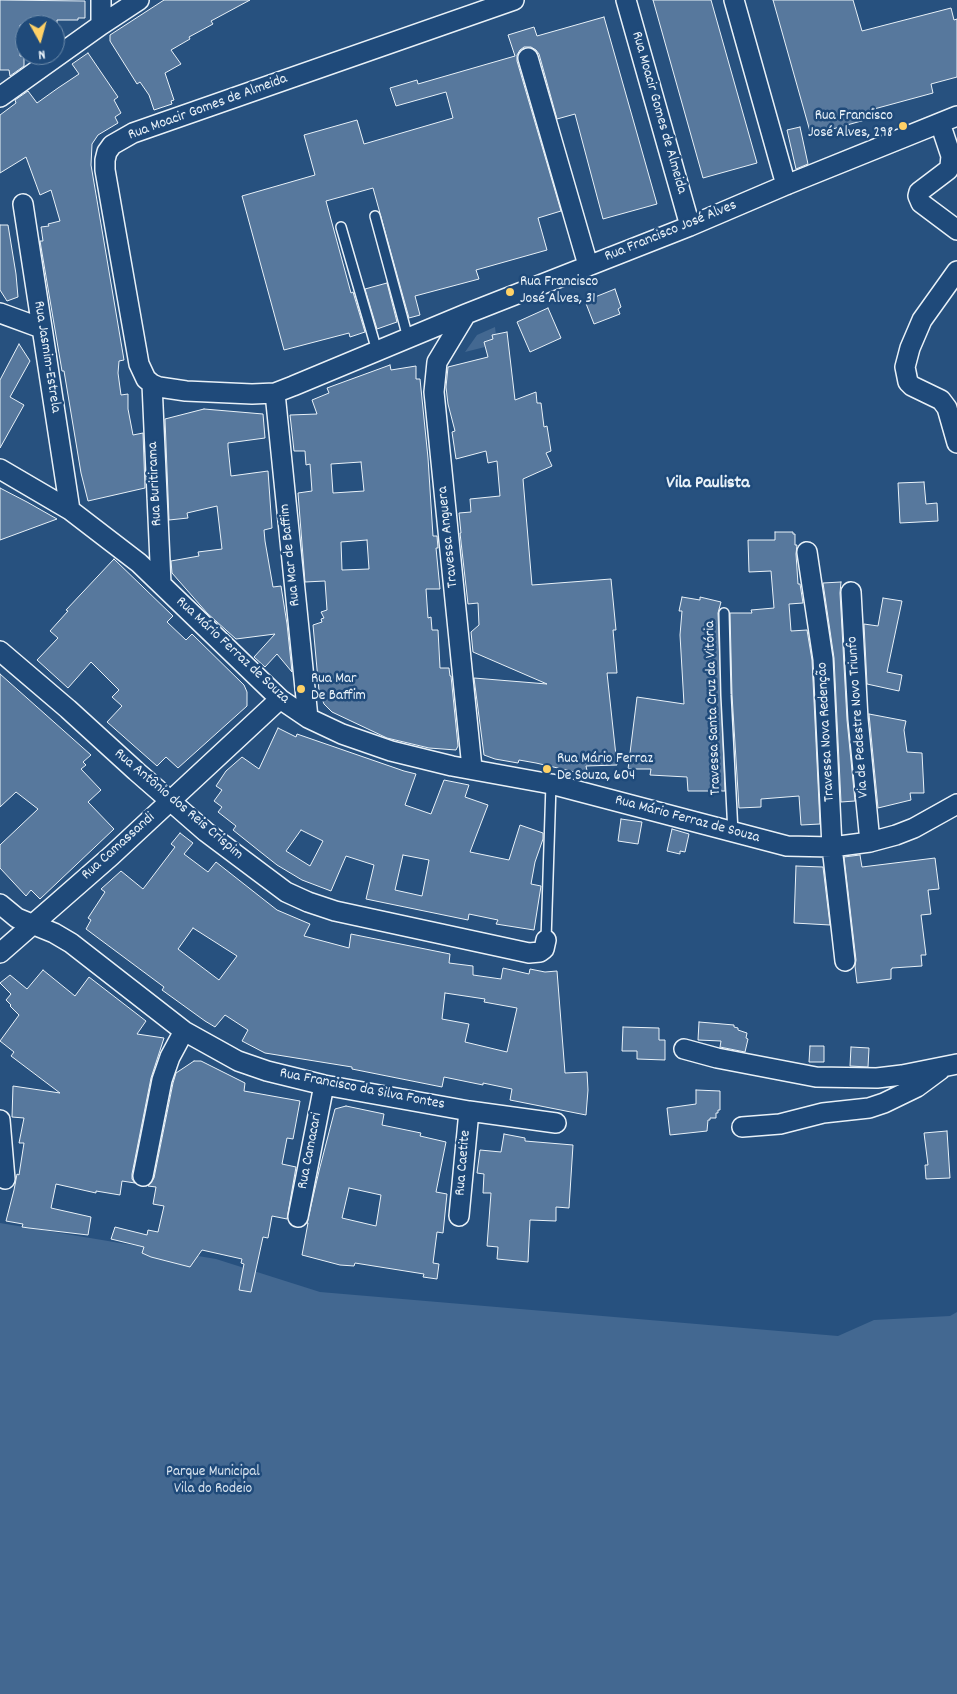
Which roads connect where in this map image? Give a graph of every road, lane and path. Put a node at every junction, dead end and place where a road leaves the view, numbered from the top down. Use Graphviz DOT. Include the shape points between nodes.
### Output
graph roads {
  1 [pos="101,0"];
  2 [pos="139,0"];
  3 [pos="514,0"];
  4 [pos="626,0"];
  5 [pos="734,0"];
  6 [pos="101,25"];
  7 [pos="528,58"];
  8 [pos="0,97"];
  9 [pos="949,120"];
  10 [pos="786,185"];
  11 [pos="23,204"];
  12 [pos="375,216"];
  13 [pos="690,226"];
  14 [pos="341,227"];
  15 [pos="957,230"];
  16 [pos="588,265"];
  17 [pos="957,271"];
  18 [pos="0,313"];
  19 [pos="466,314"];
  20 [pos="41,328"];
  21 [pos="408,338"];
  22 [pos="377,351"];
  23 [pos="152,384"];
  24 [pos="274,393"];
  25 [pos="957,444"];
  26 [pos="0,469"];
  27 [pos="70,510"];
  28 [pos="807,552"];
  29 [pos="161,584"];
  30 [pos="851,592"];
  31 [pos="724,613"];
  32 [pos="0,651"];
  33 [pos="280,699"];
  34 [pos="308,718"];
  35 [pos="472,768"];
  36 [pos="551,784"];
  37 [pos="170,801"];
  38 [pos="957,804"];
  39 [pos="733,833"];
  40 [pos="870,842"];
  41 [pos="832,847"];
  42 [pos="0,904"];
  43 [pos="31,925"];
  44 [pos="546,940"];
  45 [pos="0,953"];
  46 [pos="845,961"];
  47 [pos="184,1031"];
  48 [pos="684,1049"];
  49 [pos="950,1066"];
  50 [pos="324,1085"];
  51 [pos="469,1111"];
  52 [pos="0,1120"];
  53 [pos="556,1123"];
  54 [pos="742,1127"];
  55 [pos="142,1176"];
  56 [pos="5,1179"];
  57 [pos="459,1216"];
  58 [pos="298,1217"];
  1 -- 6 [label="street"];
  2 -- 6 [label="street"];
  3 -- 23 [label="street, Rua Moacir Gomes de Almeida" via="133,133 112,145 105,160 107,179 139,364"];
  4 -- 13 [label="street, Rua Moacir Gomes de Almeida"];
  5 -- 10 [label="street"];
  6 -- 8 [label="street"];
  7 -- 16 [label="street"];
  9 -- 10 [label="street, Rua Francisco José Alves"];
  9 -- 15 [label="street" via="950,166 918,196 921,203"];
  10 -- 13 [label="street, Rua Francisco José Alves"];
  11 -- 20 [label="street, Rua Jasmim-Estrela"];
  12 -- 21 [label="lane"];
  13 -- 16 [label="street, Rua Francisco José Alves"];
  14 -- 22 [label="lane"];
  16 -- 19 [label="street, Rua Francisco José Alves"];
  17 -- 25 [label="street" via="922,320 905,367 912,386 941,400 947,408"];
  18 -- 20 [label="street"];
  19 -- 21 [label="street, Rua Francisco José Alves"];
  19 -- 35 [label="street, Travessa Anguera" via="437,362 434,392"];
  20 -- 27 [label="street, Rua Jasmim-Estrela"];
  21 -- 22 [label="street, Rua Francisco José Alves"];
  22 -- 24 [label="street, Rua Francisco José Alves"];
  23 -- 24 [label="street" via="186,391"];
  23 -- 29 [label="street, Rua Buritirama"];
  24 -- 34 [label="street, Rua Mar de Baffim"];
  26 -- 27 [label="street, Rua Mário Ferraz de Souza"];
  27 -- 29 [label="street, Rua Mário Ferraz de Souza" via="139,562"];
  28 -- 41 [label="street, Travessa Nova Redenção" via="824,659"];
  29 -- 33 [label="street, Rua Mário Ferraz de Souza"];
  30 -- 40 [label="street, Via de Pedestre Novo Triunfo" via="858,719"];
  31 -- 39 [label="lane, Travessa Santa Cruz da Vitória"];
  32 -- 37 [label="street, Rua Antônio dos Reis Crispim"];
  33 -- 34 [label="street, Rua Mário Ferraz de Souza"];
  33 -- 37 [label="street, Rua Camassandi"];
  34 -- 35 [label="street, Rua Mário Ferraz de Souza" via="391,751"];
  35 -- 36 [label="street, Rua Mário Ferraz de Souza"];
  36 -- 39 [label="street, Rua Mário Ferraz de Souza"];
  36 -- 44 [label="lane"];
  37 -- 43 [label="street, Rua Camassandi"];
  37 -- 44 [label="street, Rua Antônio dos Reis Crispim" via="286,892 308,902 335,911 529,953 544,949"];
  38 -- 40 [label="street, Rua Mário Ferraz de Souza" via="914,828"];
  39 -- 41 [label="street, Rua Mário Ferraz de Souza" via="788,846"];
  40 -- 41 [label="street, Rua Mário Ferraz de Souza"];
  41 -- 46 [label="street, Travessa Nova Redenção"];
  42 -- 43 [label="street, Rua Francisco da Silva Fontes"];
  43 -- 45 [label="street, Rua Camassandi"];
  43 -- 47 [label="street, Rua Francisco da Silva Fontes" via="71,943"];
  47 -- 50 [label="street, Rua Francisco da Silva Fontes" via="238,1061"];
  47 -- 55 [label="street" via="162,1080"];
  48 -- 49 [label="street" via="816,1077 877,1078"];
  49 -- 54 [label="street" via="917,1087 869,1108 824,1113 780,1124"];
  50 -- 51 [label="street, Rua Francisco da Silva Fontes"];
  50 -- 58 [label="street, Rua Camacari"];
  51 -- 53 [label="street, Rua Francisco da Silva Fontes"];
  51 -- 57 [label="street, Rua Caetite"];
  52 -- 56 [label="street"];
}
